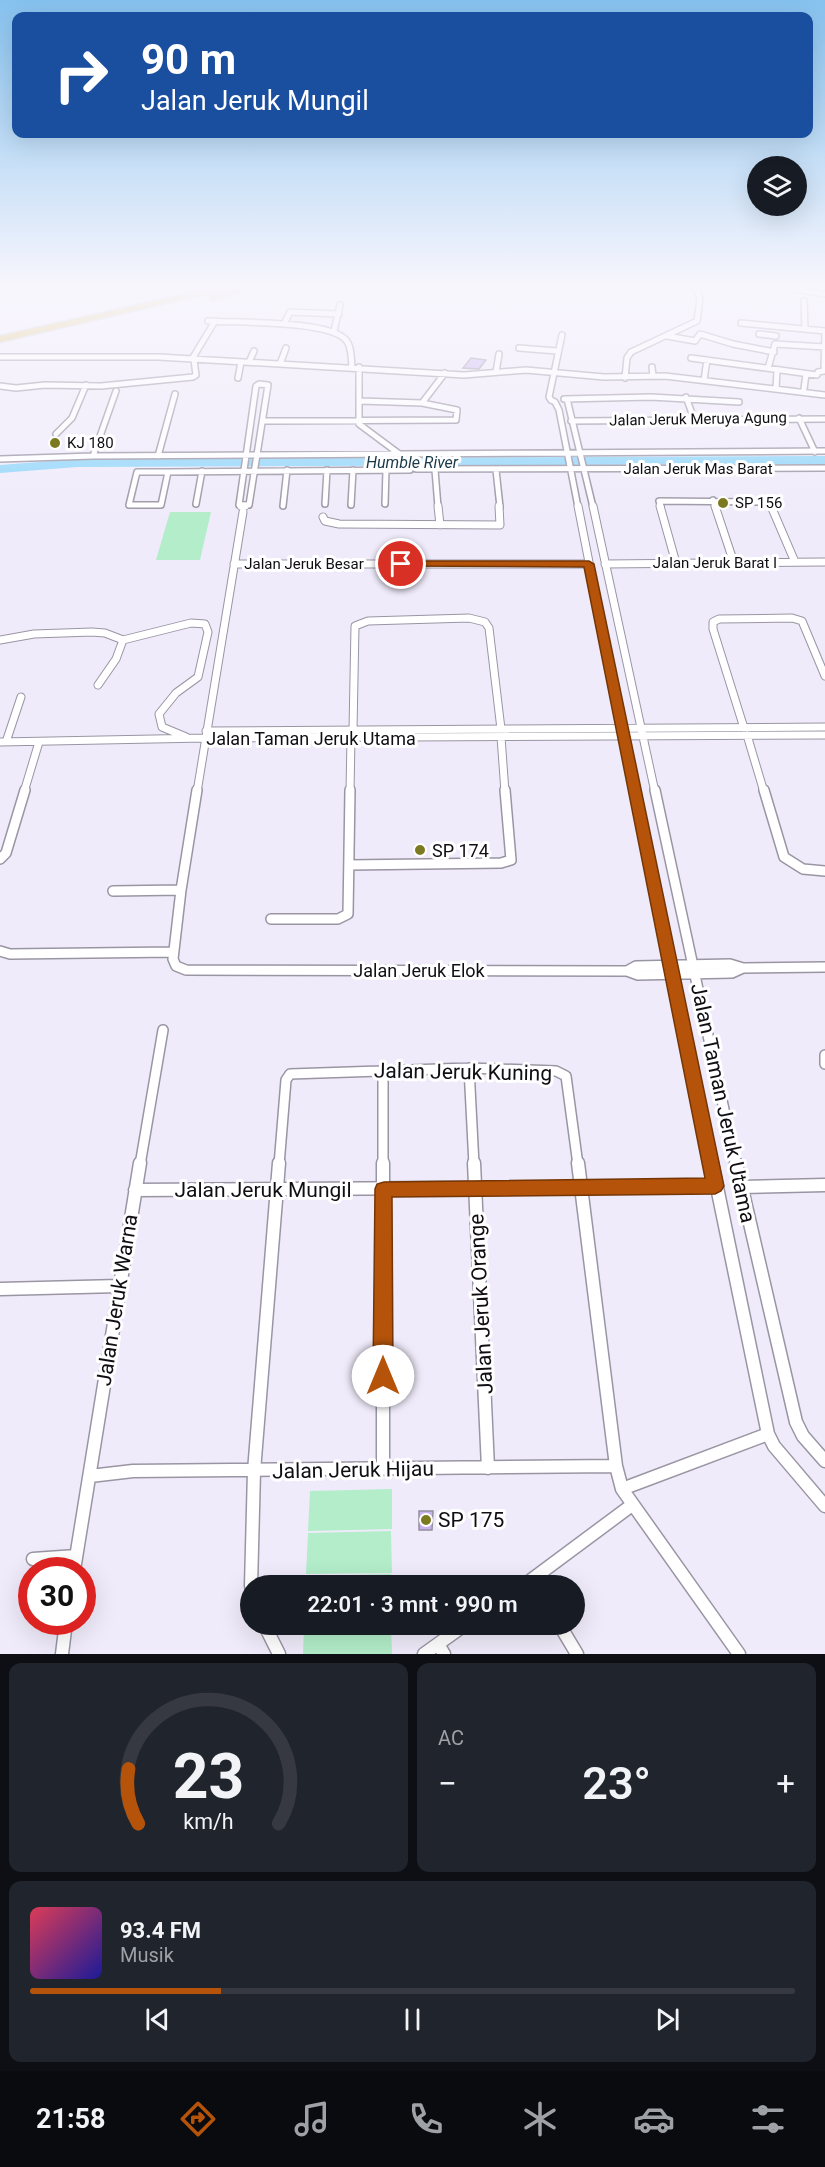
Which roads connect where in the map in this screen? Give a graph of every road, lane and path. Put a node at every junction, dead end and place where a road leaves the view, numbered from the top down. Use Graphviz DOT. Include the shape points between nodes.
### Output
graph roads {
  1 [pos="194,366"];
  2 [pos="240,366"];
  3 [pos="328,366"];
  4 [pos="333,366"];
  5 [pos="497,366"];
  6 [pos="554,366"];
  7 [pos="626,366"];
  8 [pos="706,366"];
  9 [pos="754,366"];
  10 [pos="824,366"];
  11 [pos="356,367"];
  12 [pos="652,367"];
  13 [pos="768,368"];
  14 [pos="777,370"];
  15 [pos="496,372"];
  16 [pos="553,372"];
  17 [pos="445,373"];
  18 [pos="324,374"];
  19 [pos="806,374"];
  20 [pos="653,376"];
  21 [pos="238,378"];
  22 [pos="625,378"];
  23 [pos="704,380"];
  24 [pos="0,386"];
  25 [pos="86,386"];
  26 [pos="804,388"];
  27 [pos="777,389"];
  28 [pos="116,391"];
  29 [pos="175,394"];
  30 [pos="825,395"];
  31 [pos="686,397"];
  32 [pos="567,399"];
  33 [pos="551,400"];
  34 [pos="360,401"];
  35 [pos="739,402"];
  36 [pos="422,403"];
  37 [pos="740,409"];
  38 [pos="799,418"];
  39 [pos="694,419"];
  40 [pos="744,419"];
  41 [pos="825,419"];
  42 [pos="359,420"];
  43 [pos="263,421"];
  44 [pos="572,421"];
  45 [pos="56,434"];
  46 [pos="815,452"];
  47 [pos="825,452"];
  48 [pos="399,454"];
  49 [pos="568,454"];
  50 [pos="581,454"];
  51 [pos="93,456"];
  52 [pos="158,456"];
  53 [pos="247,457"];
  54 [pos="257,457"];
  55 [pos="0,459"];
  56 [pos="571,468"];
  57 [pos="585,468"];
  58 [pos="825,468"];
  59 [pos="245,469"];
  60 [pos="255,469"];
  61 [pos="287,470"];
  62 [pos="327,470"];
  63 [pos="353,470"];
  64 [pos="386,470"];
  65 [pos="435,470"];
  66 [pos="496,470"];
  67 [pos="168,471"];
  68 [pos="202,471"];
  69 [pos="713,500"];
  70 [pos="196,504"];
  71 [pos="325,504"];
  72 [pos="384,504"];
  73 [pos="351,505"];
  74 [pos="283,506"];
  75 [pos="243,512"];
  76 [pos="323,517"];
  77 [pos="440,525"];
  78 [pos="795,562"];
  79 [pos="825,562"];
  80 [pos="676,563"];
  81 [pos="734,563"];
  82 [pos="234,564"];
  83 [pos="589,564"];
  84 [pos="605,564"];
  85 [pos="603,634"];
  86 [pos="621,634"];
  87 [pos="0,640"];
  88 [pos="123,640"];
  89 [pos="825,676"];
  90 [pos="98,685"];
  91 [pos="21,697"];
  92 [pos="825,727"];
  93 [pos="745,731"];
  94 [pos="622,732"];
  95 [pos="643,732"];
  96 [pos="501,733"];
  97 [pos="352,734"];
  98 [pos="206,735"];
  99 [pos="825,735"];
  100 [pos="190,739"];
  101 [pos="3,742"];
  102 [pos="39,742"];
  103 [pos="0,860"];
  104 [pos="349,865"];
  105 [pos="825,871"];
  106 [pos="181,890"];
  107 [pos="113,891"];
  108 [pos="271,919"];
  109 [pos="0,951"];
  110 [pos="174,952"];
  111 [pos="825,967"];
  112 [pos="743,968"];
  113 [pos="694,969"];
  114 [pos="672,970"];
  115 [pos="163,1030"];
  116 [pos="825,1055"];
  117 [pos="825,1064"];
  118 [pos="469,1068"];
  119 [pos="383,1069"];
  120 [pos="825,1185"];
  121 [pos="715,1186"];
  122 [pos="582,1187"];
  123 [pos="741,1187"];
  124 [pos="384,1189"];
  125 [pos="475,1189"];
  126 [pos="135,1190"];
  127 [pos="276,1191"];
  128 [pos="118,1286"];
  129 [pos="0,1289"];
  130 [pos="768,1434"];
  131 [pos="825,1461"];
  132 [pos="616,1466"];
  133 [pos="488,1468"];
  134 [pos="383,1469"];
  135 [pos="254,1471"];
  136 [pos="90,1476"];
  137 [pos="622,1489"];
  138 [pos="632,1505"];
  139 [pos="825,1506"];
  140 [pos="76,1556"];
  141 [pos="62,1557"];
  142 [pos="251,1575"];
  143 [pos="541,1575"];
  144 [pos="64,1635"];
  145 [pos="270,1635"];
  146 [pos="455,1635"];
  147 [pos="566,1635"];
  148 [pos="441,1649"];
  149 [pos="62,1654"];
  150 [pos="279,1654"];
  151 [pos="424,1654"];
  152 [pos="577,1654"];
  153 [pos="739,1654"];
  1 -- 25 [label="street" via="195,376"];
  2 -- 21 [label="street"];
  3 -- 18 [label="street"];
  4 -- 11 [label="street"];
  5 -- 15 [label="street"];
  6 -- 16 [label="street"];
  7 -- 22 [label="street"];
  8 -- 23 [label="street"];
  9 -- 13 [label="street"];
  10 -- 19 [label="street" via="817,375"];
  11 -- 17 [label="street"];
  11 -- 34 [label="street"];
  12 -- 20 [label="street"];
  13 -- 14 [label="street"];
  14 -- 19 [label="street"];
  14 -- 27 [label="street"];
  15 -- 16 [label="street"];
  15 -- 17 [label="street"];
  16 -- 22 [label="street"];
  16 -- 33 [label="street"];
  17 -- 36 [label="street"];
  19 -- 26 [label="street"];
  20 -- 22 [label="street"];
  20 -- 23 [label="street"];
  23 -- 27 [label="street"];
  24 -- 25 [label="street"];
  25 -- 45 [label="street" via="72,418"];
  27 -- 30 [label="street"];
  28 -- 51 [label="street"];
  29 -- 52 [label="street"];
  31 -- 32 [label="street"];
  31 -- 35 [label="street"];
  31 -- 39 [label="street"];
  32 -- 33 [label="street"];
  32 -- 44 [label="street, Jalan Taman Jeruk Utama"];
  33 -- 49 [label="street, Jalan Taman Jeruk Utama" via="559,410"];
  34 -- 36 [label="street"];
  34 -- 42 [label="street"];
  36 -- 42 [label="street" via="457,410 456,420"];
  37 -- 40 [label="street"];
  38 -- 40 [label="street, Jalan Jeruk Meruya Agung"];
  38 -- 41 [label="street, Jalan Jeruk Meruya Agung"];
  38 -- 46 [label="street"];
  39 -- 40 [label="street, Jalan Jeruk Meruya Agung"];
  39 -- 44 [label="street, Jalan Jeruk Meruya Agung"];
  42 -- 43 [label="street"];
  42 -- 48 [label="street" via="361,426"];
  43 -- 53 [label="street" via="268,385 259,384"];
  43 -- 54 [label="street"];
  44 -- 50 [label="street, Jalan Taman Jeruk Utama"];
  46 -- 47 [label="street"];
  46 -- 50 [label="street"];
  48 -- 49 [label="street"];
  48 -- 54 [label="street"];
  49 -- 50 [label="street"];
  49 -- 56 [label="street, Jalan Taman Jeruk Utama"];
  50 -- 57 [label="street, Jalan Taman Jeruk Utama"];
  51 -- 52 [label="street"];
  51 -- 55 [label="street"];
  52 -- 53 [label="street"];
  53 -- 54 [label="street"];
  53 -- 59 [label="street"];
  54 -- 60 [label="street"];
  56 -- 57 [label="street, Jalan Jeruk Mas Barat"];
  56 -- 66 [label="street, Jalan Jeruk Mas Barat"];
  56 -- 83 [label="street, Jalan Taman Jeruk Utama"];
  57 -- 58 [label="street, Jalan Jeruk Mas Barat"];
  57 -- 84 [label="street, Jalan Taman Jeruk Utama"];
  59 -- 60 [label="street, Jalan Jeruk Mas Barat"];
  59 -- 60 [label="street" via="239,505 242,506 249,505"];
  59 -- 68 [label="street, Jalan Jeruk Mas Barat"];
  60 -- 61 [label="street, Jalan Jeruk Mas Barat"];
  61 -- 62 [label="street, Jalan Jeruk Mas Barat"];
  61 -- 74 [label="street"];
  62 -- 63 [label="street, Jalan Jeruk Mas Barat"];
  62 -- 71 [label="street"];
  63 -- 64 [label="street, Jalan Jeruk Mas Barat"];
  63 -- 73 [label="street"];
  64 -- 65 [label="street, Jalan Jeruk Mas Barat"];
  64 -- 72 [label="street"];
  65 -- 66 [label="street, Jalan Jeruk Mas Barat"];
  65 -- 77 [label="street"];
  66 -- 77 [label="street" via="500,525"];
  67 -- 67 [label="street, Jalan Jeruk Mas Barat" via="137,472 129,506 161,505"];
  67 -- 68 [label="street, Jalan Jeruk Mas Barat"];
  68 -- 70 [label="street"];
  69 -- 78 [label="street" via="769,502"];
  69 -- 80 [label="street" via="659,501"];
  69 -- 81 [label="street"];
  75 -- 82 [label="street"];
  76 -- 77 [label="street" via="339,525"];
  78 -- 79 [label="street, Jalan Jeruk Barat I"];
  78 -- 81 [label="street, Jalan Jeruk Barat I"];
  80 -- 81 [label="street, Jalan Jeruk Barat I"];
  80 -- 84 [label="street, Jalan Jeruk Barat I"];
  82 -- 83 [label="street, Jalan Jeruk Besar"];
  82 -- 98 [label="street"];
  83 -- 85 [label="street, Jalan Taman Jeruk Utama"];
  84 -- 86 [label="street, Jalan Taman Jeruk Utama"];
  85 -- 86 [label="street"];
  85 -- 94 [label="street, Jalan Taman Jeruk Utama"];
  86 -- 95 [label="street, Jalan Taman Jeruk Utama"];
  87 -- 88 [label="street" via="34,634 92,632"];
  88 -- 90 [label="street" via="116,659"];
  88 -- 100 [label="street" via="190,623 205,624 198,677 176,693 159,714 162,727"];
  89 -- 93 [label="street" via="802,621 792,618 713,622"];
  91 -- 101 [label="street"];
  92 -- 93 [label="street, Jalan Taman Jeruk Utama"];
  93 -- 95 [label="street, Jalan Taman Jeruk Utama"];
  93 -- 99 [label="street, Jalan Taman Jeruk Utama"];
  93 -- 105 [label="street" via="784,857 804,871"];
  94 -- 95 [label="street, Jalan Taman Jeruk Utama"];
  94 -- 96 [label="street, Jalan Taman Jeruk Utama"];
  94 -- 114 [label="street, Jalan Taman Jeruk Utama"];
  95 -- 113 [label="street, Jalan Taman Jeruk Utama"];
  96 -- 97 [label="street, Jalan Taman Jeruk Utama"];
  96 -- 97 [label="street" via="489,627 469,618 368,621 355,626"];
  96 -- 104 [label="street" via="511,860"];
  97 -- 98 [label="street, Jalan Taman Jeruk Utama"];
  97 -- 104 [label="street"];
  98 -- 100 [label="street, Jalan Taman Jeruk Utama"];
  98 -- 106 [label="street"];
  100 -- 102 [label="street, Jalan Taman Jeruk Utama"];
  101 -- 102 [label="street, Jalan Taman Jeruk Utama"];
  102 -- 103 [label="street" via="6,853"];
  104 -- 108 [label="street" via="348,914 344,918"];
  106 -- 107 [label="street"];
  106 -- 110 [label="street"];
  109 -- 110 [label="street"];
  110 -- 114 [label="street, Jalan Jeruk Elok" via="179,969 627,971 638,975"];
  111 -- 112 [label="street"];
  112 -- 113 [label="street" via="729,964"];
  112 -- 113 [label="street" via="732,973"];
  113 -- 114 [label="street, Jalan Jeruk Elok"];
  113 -- 123 [label="street, Jalan Taman Jeruk Utama"];
  114 -- 121 [label="street, Jalan Taman Jeruk Utama"];
  115 -- 126 [label="street, Jalan Jeruk Warna"];
  116 -- 117 [label="street"];
  118 -- 119 [label="street, Jalan Jeruk Kuning"];
  118 -- 122 [label="street, Jalan Jeruk Kuning" via="556,1071 566,1076"];
  118 -- 125 [label="street, Jalan Jeruk Orange"];
  119 -- 124 [label="street"];
  119 -- 127 [label="street, Jalan Jeruk Kuning" via="290,1074 286,1080"];
  120 -- 123 [label="street"];
  121 -- 122 [label="street, Jalan Jeruk Mungil"];
  121 -- 130 [label="street, Jalan Taman Jeruk Utama"];
  122 -- 125 [label="street, Jalan Jeruk Mungil"];
  122 -- 132 [label="street, Jalan Jeruk Kuning"];
  123 -- 131 [label="street, Jalan Taman Jeruk Utama" via="796,1422"];
  124 -- 125 [label="street, Jalan Jeruk Mungil"];
  124 -- 127 [label="street, Jalan Jeruk Mungil"];
  124 -- 134 [label="street"];
  125 -- 133 [label="street, Jalan Jeruk Orange"];
  126 -- 127 [label="street, Jalan Jeruk Mungil"];
  126 -- 128 [label="street, Jalan Jeruk Warna"];
  127 -- 135 [label="street, Jalan Jeruk Kuning"];
  128 -- 129 [label="street"];
  128 -- 136 [label="street, Jalan Jeruk Warna"];
  130 -- 137 [label="street"];
  130 -- 139 [label="street, Jalan Taman Jeruk Utama"];
  132 -- 133 [label="street, Jalan Jeruk Hijau"];
  132 -- 137 [label="street, Jalan Jeruk Kuning"];
  133 -- 134 [label="street, Jalan Jeruk Hijau"];
  134 -- 135 [label="street, Jalan Jeruk Hijau"];
  135 -- 136 [label="street, Jalan Jeruk Hijau" via="133,1471"];
  135 -- 142 [label="street, Jalan Jeruk Kuning"];
  136 -- 140 [label="street, Jalan Jeruk Warna"];
  137 -- 138 [label="street, Jalan Jeruk Kuning"];
  138 -- 143 [label="street"];
  138 -- 153 [label="street, Jalan Jeruk Kuning"];
  140 -- 141 [label="street"];
  144 -- 149 [label="street"];
  145 -- 150 [label="street"];
  146 -- 148 [label="street"];
  147 -- 152 [label="street"];
  148 -- 151 [label="street"];
}
